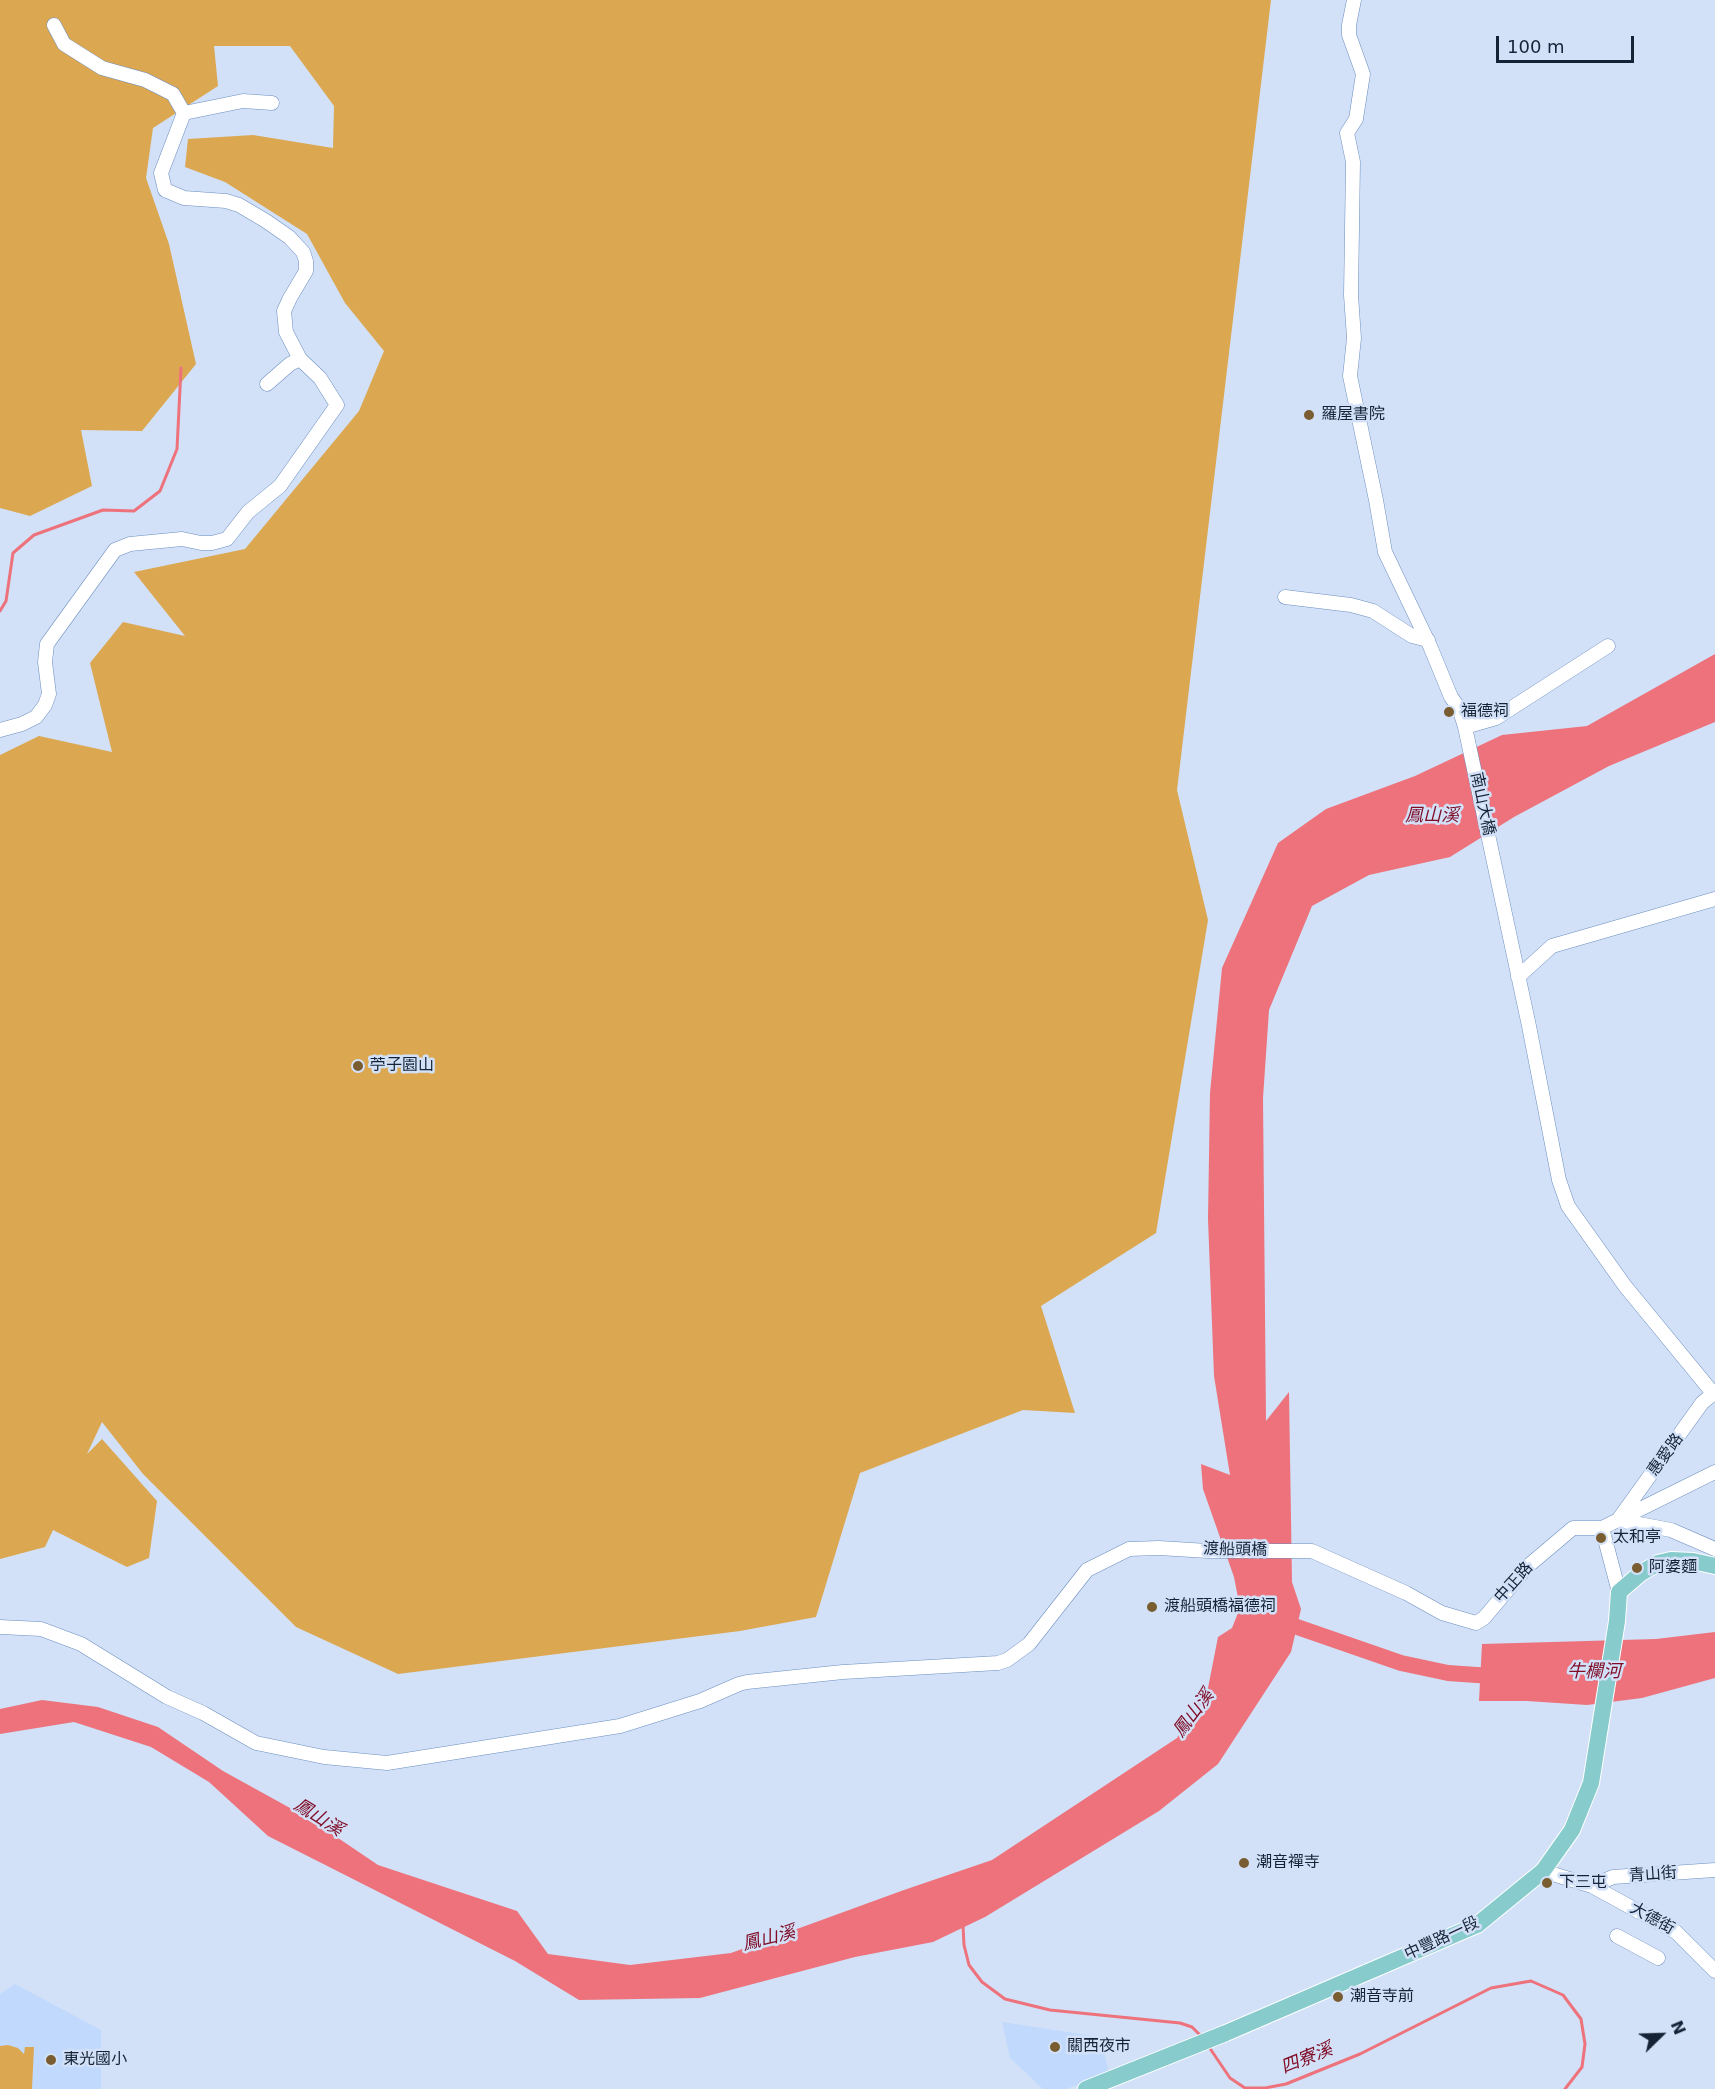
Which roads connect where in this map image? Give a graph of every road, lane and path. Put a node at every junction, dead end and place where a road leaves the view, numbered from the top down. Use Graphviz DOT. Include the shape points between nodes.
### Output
graph roads {
  1 [pos="1354,0"];
  2 [pos="54,25"];
  3 [pos="272,103"];
  4 [pos="184,113"];
  5 [pos="300,359"];
  6 [pos="267,384"];
  7 [pos="1285,597"];
  8 [pos="1428,640"];
  9 [pos="1608,646"];
  10 [pos="1465,727"];
  11 [pos="0,730"];
  12 [pos="1715,899"];
  13 [pos="1518,977"];
  14 [pos="1714,1392"];
  15 [pos="1715,1472"];
  16 [pos="1618,1520"];
  17 [pos="1602,1528"];
  18 [pos="1715,1549"];
  19 [pos="1312,1551"];
  20 [pos="1715,1566"];
  21 [pos="1619,1592"];
  22 [pos="0,1627"];
  23 [pos="1715,1870"];
  24 [pos="1543,1871"];
  25 [pos="1592,1886"];
  26 [pos="1617,1936"];
  27 [pos="1658,1958"];
  28 [pos="1715,1971"];
  29 [pos="1086,2089"];
  1 -- 8 [label="street, 南山大橋" via="1350,35 1363,75 1356,119 1347,133 1353,162 1354,338 1350,376 1384,552"];
  2 -- 4 [label="street" via="64,44 102,68 145,80 173,94"];
  3 -- 4 [label="street" via="243,101"];
  4 -- 5 [label="street" via="161,173 165,190 184,198 226,201 239,206 289,237 303,252 306,272 285,311 286,332"];
  5 -- 6 [label="street"];
  5 -- 11 [label="street" via="320,378 337,405 280,486 248,512 227,539 212,543 182,539 130,544 115,550 47,644 49,694 45,705 36,717"];
  7 -- 8 [label="street" via="1373,611 1412,636"];
  8 -- 10 [label="street, 南山大橋"];
  9 -- 10 [label="street" via="1496,718"];
  10 -- 13 [label="street, 南山大橋"];
  12 -- 13 [label="street" via="1552,946"];
  13 -- 14 [label="street, 南山大橋" via="1559,1180 1568,1206 1625,1286"];
  14 -- 16 [label="street, 惠愛路"];
  15 -- 16 [label="street, 中正路"];
  16 -- 17 [label="street, 中正路"];
  16 -- 18 [label="street" via="1671,1530"];
  17 -- 19 [label="street, 中正路" via="1574,1528 1528,1566 1476,1623 1442,1613"];
  17 -- 21 [label="street"];
  19 -- 22 [label="street, 渡船頭橋" via="1129,1549 1087,1570 1029,1644 998,1663 747,1682 620,1726 387,1763 324,1757 256,1743 157,1692 81,1644 41,1629"];
  20 -- 21 [label="main road" via="1693,1561 1658,1563"];
  21 -- 24 [label="main road, 中豐路一段" via="1591,1783 1572,1830"];
  23 -- 25 [label="street, 青山街" via="1613,1877"];
  24 -- 25 [label="street, 大德街"];
  24 -- 29 [label="main road, 中豐路一段" via="1477,1925"];
  25 -- 28 [label="street, 大德街" via="1677,1932"];
  26 -- 27 [label="street"];
}
